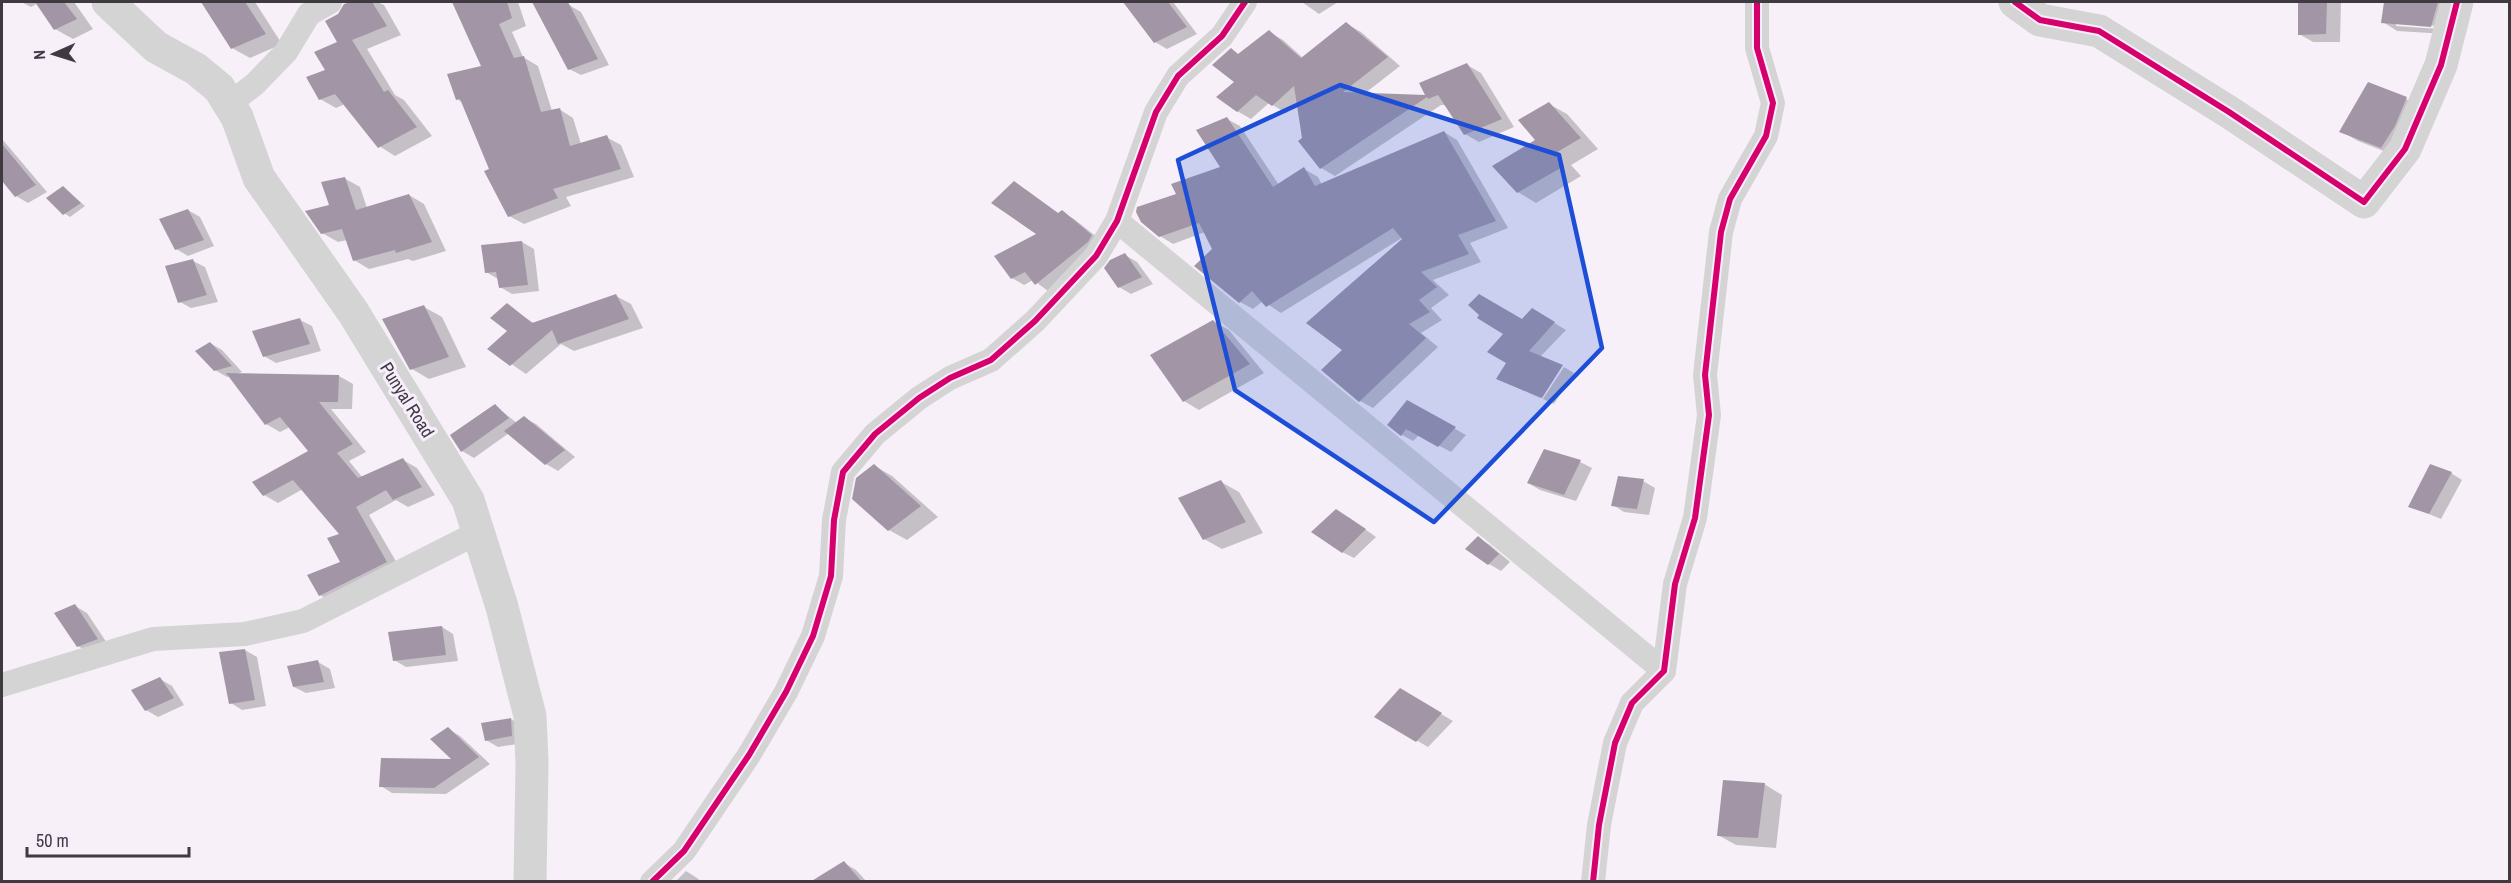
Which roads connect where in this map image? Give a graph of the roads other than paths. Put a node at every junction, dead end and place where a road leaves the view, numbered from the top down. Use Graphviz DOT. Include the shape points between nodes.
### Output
graph roads {
  1 [pos="108,2"];
  2 [pos="330,2"];
  3 [pos="1245,2"];
  4 [pos="1757,2"];
  5 [pos="2015,2"];
  6 [pos="2457,2"];
  7 [pos="229,104"];
  8 [pos="1117,221"];
  9 [pos="479,532"];
  10 [pos="1665,670"];
  11 [pos="2,685"];
  12 [pos="530,882"];
  13 [pos="652,882"];
  14 [pos="1593,882"];
  1 -- 7 [label="main road, Punyal Road" via="156,47 196,69 219,88"];
  2 -- 7 [label="street" via="309,14 286,52"];
  3 -- 8 [label="street" via="1222,36 1178,76 1156,112"];
  4 -- 10 [label="street" via="1757,48 1773,103 1766,136 1730,199 1721,232 1705,375 1709,415 1695,518 1675,584"];
  5 -- 6 [label="main road" via="2040,20 2099,31 2364,202 2405,149 2441,66"];
  7 -- 9 [label="main road, Punyal Road" via="259,178 359,322 468,500"];
  8 -- 10 [label="street"];
  8 -- 13 [label="street" via="1096,256 1035,321 992,360 950,378 919,398 875,434 843,472 834,519 831,576 813,636 749,755 684,851"];
  9 -- 11 [label="street" via="303,621 245,634 153,639"];
  9 -- 12 [label="main road, Punyal Road" via="530,716"];
  10 -- 14 [label="street" via="1632,703 1615,743"];
}
